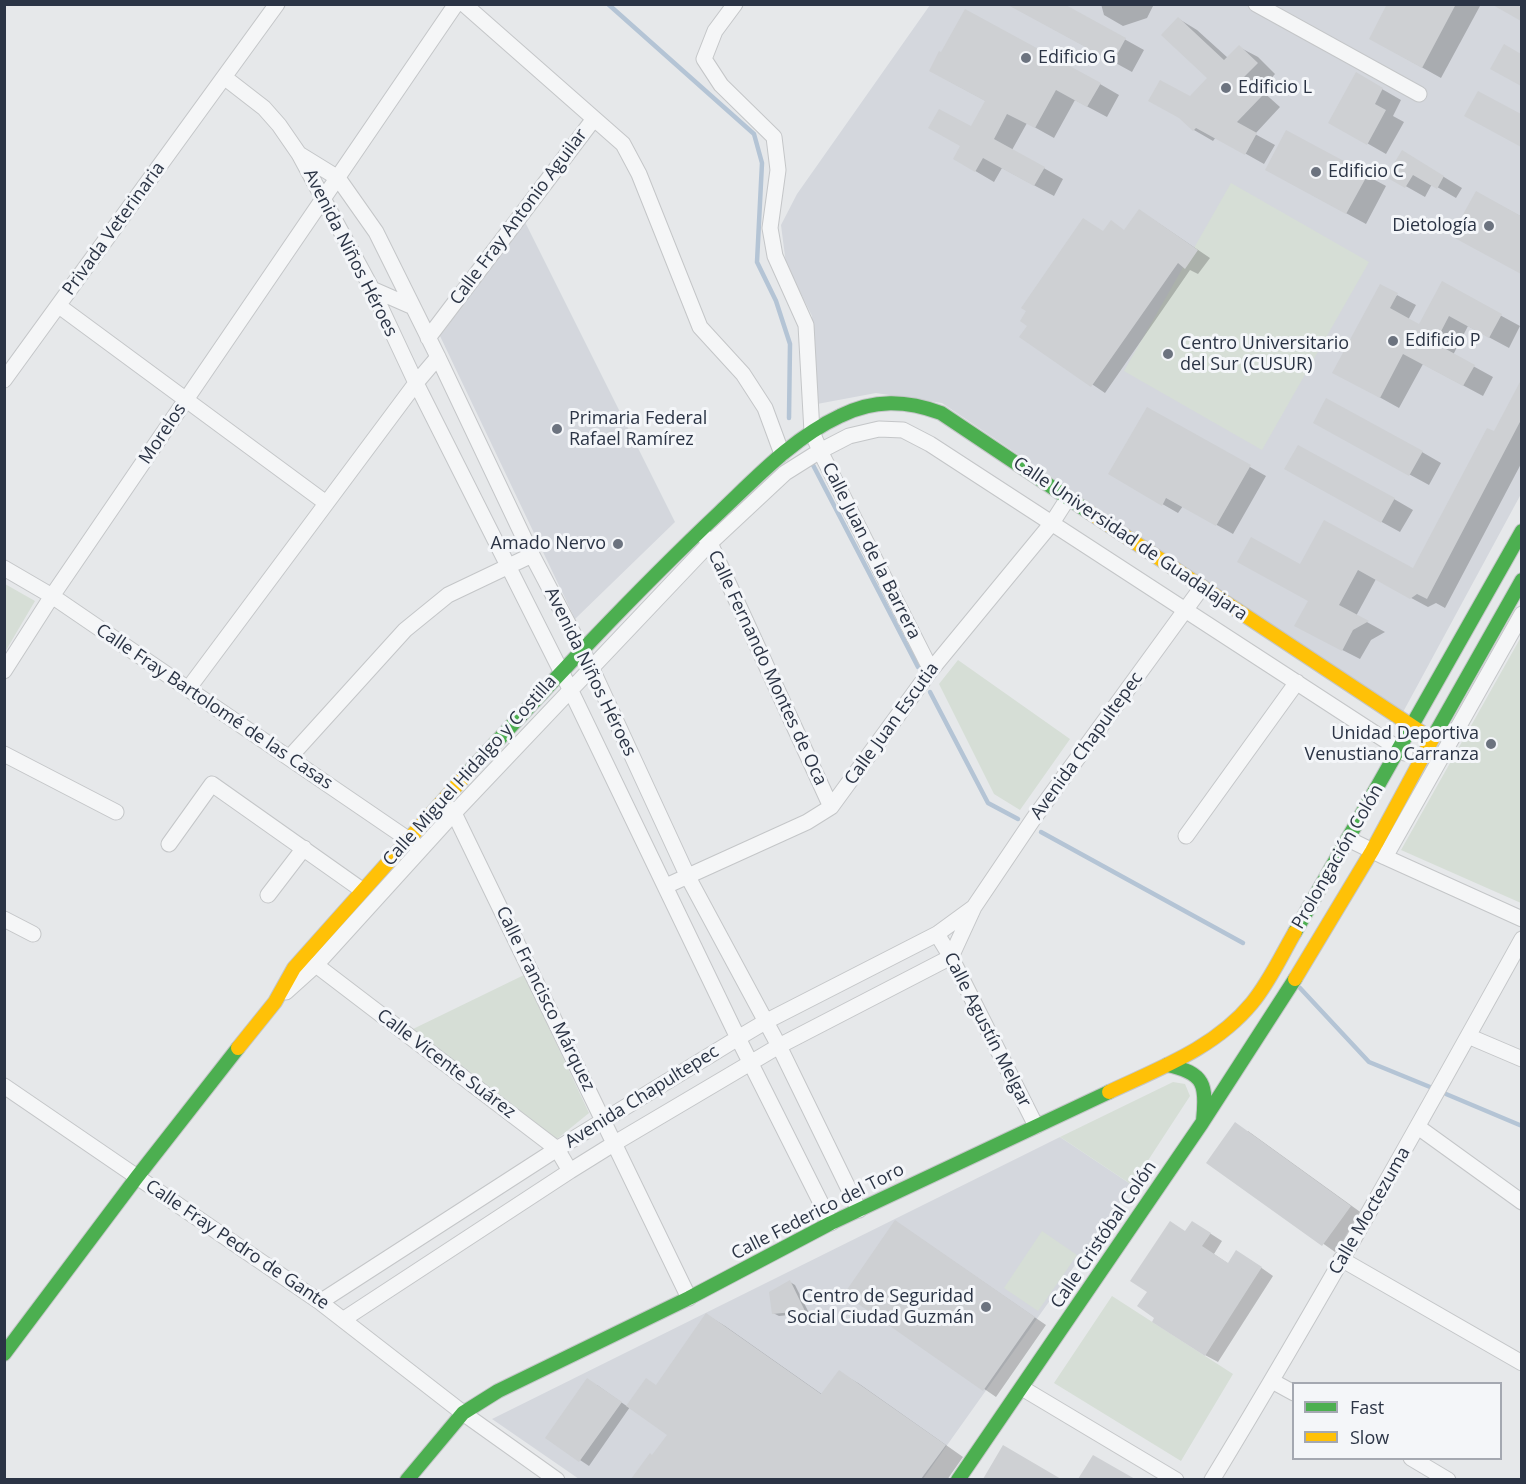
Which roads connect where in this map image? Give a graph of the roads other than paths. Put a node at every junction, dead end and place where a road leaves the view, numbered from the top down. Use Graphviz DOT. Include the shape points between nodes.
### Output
graph roads {
  1 [pos="277,4"];
  2 [pos="456,4"];
  3 [pos="464,4"];
  4 [pos="735,4"];
  5 [pos="1256,4"];
  6 [pos="224,77"];
  7 [pos="1419,94"];
  8 [pos="593,120"];
  9 [pos="299,154"];
  10 [pos="338,178"];
  11 [pos="323,199"];
  12 [pos="372,289"];
  13 [pos="59,306"];
  14 [pos="413,307"];
  15 [pos="428,338"];
  16 [pos="438,357"];
  17 [pos="4,380"];
  18 [pos="416,383"];
  19 [pos="186,401"];
  20 [pos="813,432"];
  21 [pos="820,451"];
  22 [pos="782,454"];
  23 [pos="1068,498"];
  24 [pos="326,504"];
  25 [pos="1052,523"];
  26 [pos="699,531"];
  27 [pos="1521,531"];
  28 [pos="710,543"];
  29 [pos="532,555"];
  30 [pos="509,565"];
  31 [pos="4,568"];
  32 [pos="1521,580"];
  33 [pos="1202,587"];
  34 [pos="52,596"];
  35 [pos="1187,609"];
  36 [pos="1521,614"];
  37 [pos="582,651"];
  38 [pos="592,669"];
  39 [pos="931,670"];
  40 [pos="4,671"];
  41 [pos="561,672"];
  42 [pos="1297,681"];
  43 [pos="188,689"];
  44 [pos="571,691"];
  45 [pos="1413,726"];
  46 [pos="1432,739"];
  47 [pos="1400,749"];
  48 [pos="4,754"];
  49 [pos="289,758"];
  50 [pos="1419,762"];
  51 [pos="442,801"];
  52 [pos="831,807"];
  53 [pos="116,812"];
  54 [pos="454,813"];
  55 [pos="1186,836"];
  56 [pos="407,839"];
  57 [pos="1348,839"];
  58 [pos="169,844"];
  59 [pos="304,848"];
  60 [pos="421,848"];
  61 [pos="1378,854"];
  62 [pos="688,877"];
  63 [pos="666,886"];
  64 [pos="362,890"];
  65 [pos="268,896"];
  66 [pos="974,907"];
  67 [pos="4,919"];
  68 [pos="1521,919"];
  69 [pos="33,934"];
  70 [pos="937,934"];
  71 [pos="1521,939"];
  72 [pos="951,957"];
  73 [pos="316,964"];
  74 [pos="294,968"];
  75 [pos="1257,994"];
  76 [pos="275,1002"];
  77 [pos="1276,1008"];
  78 [pos="765,1022"];
  79 [pos="1468,1036"];
  80 [pos="738,1038"];
  81 [pos="779,1046"];
  82 [pos="1521,1059"];
  83 [pos="751,1062"];
  84 [pos="1167,1065"];
  85 [pos="4,1086"];
  86 [pos="604,1121"];
  87 [pos="1202,1124"];
  88 [pos="1036,1126"];
  89 [pos="1418,1127"];
  90 [pos="615,1143"];
  91 [pos="557,1149"];
  92 [pos="570,1171"];
  93 [pos="137,1177"];
  94 [pos="1521,1202"];
  95 [pos="859,1210"];
  96 [pos="831,1223"];
  97 [pos="1341,1259"];
  98 [pos="689,1298"];
  99 [pos="320,1302"];
  100 [pos="344,1319"];
  101 [pos="4,1354"];
  102 [pos="1521,1363"];
  103 [pos="1272,1381"];
  104 [pos="1022,1388"];
  105 [pos="1292,1392"];
  106 [pos="463,1413"];
  107 [pos="1415,1460"];
  108 [pos="407,1479"];
  109 [pos="557,1479"];
  110 [pos="958,1479"];
  111 [pos="1176,1479"];
  112 [pos="1212,1479"];
  113 [pos="1448,1479"];
  1 -- 6 [label="street"];
  2 -- 10 [label="street, Morelos"];
  3 -- 8 [label="street, Calle Fray Antonio Aguilar"];
  4 -- 20 [label="street, Calle Juan de la Barrera" via="715,31 704,58 721,85 774,137 778,170 770,228 776,256 806,325"];
  5 -- 7 [label="street"];
  6 -- 9 [label="street, Avenida Niños Héroes" via="264,108"];
  6 -- 13 [label="street, Privada Veterinaria"];
  8 -- 15 [label="street, Calle Fray Antonio Aguilar"];
  8 -- 22 [label="street" via="623,144 639,174 700,327 743,374 760,400"];
  9 -- 10 [label="street, Avenida Niños Héroes"];
  9 -- 11 [label="street, Avenida Niños Héroes"];
  10 -- 11 [label="street, Morelos"];
  10 -- 14 [label="street, Avenida Niños Héroes" via="376,232"];
  11 -- 12 [label="street, Avenida Niños Héroes"];
  11 -- 19 [label="street, Morelos"];
  12 -- 14 [label="street"];
  12 -- 18 [label="street, Avenida Niños Héroes"];
  13 -- 17 [label="street, Privada Veterinaria"];
  13 -- 19 [label="street"];
  14 -- 15 [label="street, Avenida Niños Héroes"];
  15 -- 16 [label="street, Avenida Niños Héroes"];
  16 -- 18 [label="street"];
  16 -- 29 [label="street, Avenida Niños Héroes"];
  18 -- 24 [label="street"];
  18 -- 30 [label="street, Avenida Niños Héroes"];
  19 -- 24 [label="street"];
  19 -- 34 [label="street, Morelos"];
  20 -- 21 [label="street, Calle Juan de la Barrera"];
  20 -- 22 [label="main road, Calle Miguel Hidalgo y Costilla"];
  20 -- 23 [label="main road, Calle Universidad de Guadalajara" via="841,415 877,404 925,406"];
  21 -- 25 [label="street, Calle Universidad de Guadalajara" via="849,436 879,429 903,430"];
  21 -- 28 [label="street, Calle Miguel Hidalgo y Costilla" via="784,473"];
  21 -- 39 [label="street, Calle Juan de la Barrera"];
  22 -- 26 [label="main road, Calle Miguel Hidalgo y Costilla"];
  23 -- 25 [label="street, Calle Juan Escutia"];
  23 -- 33 [label="main road, Calle Universidad de Guadalajara"];
  24 -- 43 [label="street"];
  25 -- 35 [label="street, Calle Universidad de Guadalajara"];
  25 -- 39 [label="street, Calle Juan Escutia"];
  26 -- 28 [label="street, Calle Fernando Montes de Oca"];
  26 -- 37 [label="main road, Calle Miguel Hidalgo y Costilla"];
  27 -- 45 [label="main road, Prolongación Colón"];
  28 -- 38 [label="street, Calle Miguel Hidalgo y Costilla"];
  28 -- 52 [label="street, Calle Fernando Montes de Oca"];
  29 -- 30 [label="street"];
  29 -- 37 [label="street, Avenida Niños Héroes"];
  30 -- 41 [label="street, Avenida Niños Héroes"];
  30 -- 49 [label="street" via="448,595 405,630"];
  31 -- 34 [label="street, Calle Fray Bartolomé de las Casas"];
  32 -- 46 [label="main road, Prolongación Colón"];
  33 -- 35 [label="street, Avenida Chapultepec"];
  33 -- 45 [label="main road, Calle Universidad de Guadalajara"];
  34 -- 40 [label="street, Morelos"];
  34 -- 43 [label="street, Calle Fray Bartolomé de las Casas"];
  35 -- 42 [label="street, Calle Universidad de Guadalajara"];
  35 -- 66 [label="street, Avenida Chapultepec"];
  36 -- 61 [label="street, Prolongación Colón"];
  37 -- 38 [label="street, Avenida Niños Héroes"];
  37 -- 41 [label="main road, Calle Miguel Hidalgo y Costilla"];
  38 -- 44 [label="street, Calle Miguel Hidalgo y Costilla"];
  38 -- 62 [label="street, Avenida Niños Héroes"];
  39 -- 52 [label="street, Calle Juan Escutia"];
  41 -- 44 [label="street, Avenida Niños Héroes"];
  41 -- 51 [label="main road, Calle Miguel Hidalgo y Costilla"];
  42 -- 47 [label="street, Calle Universidad de Guadalajara"];
  42 -- 55 [label="street"];
  43 -- 49 [label="street, Calle Fray Bartolomé de las Casas"];
  44 -- 54 [label="street, Calle Miguel Hidalgo y Costilla"];
  44 -- 63 [label="street, Avenida Niños Héroes"];
  45 -- 46 [label="main road, Calle Universidad de Guadalajara"];
  45 -- 47 [label="main road, Prolongación Colón"];
  46 -- 50 [label="main road, Prolongación Colón"];
  47 -- 50 [label="street, Calle Universidad de Guadalajara"];
  47 -- 57 [label="main road, Prolongación Colón"];
  48 -- 53 [label="street"];
  49 -- 56 [label="street, Calle Fray Bartolomé de las Casas"];
  50 -- 61 [label="main road, Prolongación Colón"];
  51 -- 54 [label="street, Calle Francisco Márquez"];
  51 -- 56 [label="main road, Calle Miguel Hidalgo y Costilla"];
  52 -- 62 [label="street, Calle Juan Escutia"];
  54 -- 60 [label="street, Calle Miguel Hidalgo y Costilla"];
  54 -- 86 [label="street, Calle Francisco Márquez"];
  56 -- 60 [label="street, Calle Fray Bartolomé de las Casas"];
  56 -- 64 [label="main road, Calle Miguel Hidalgo y Costilla"];
  57 -- 61 [label="street"];
  57 -- 75 [label="main road, Prolongación Colón"];
  58 -- 59 [label="street" via="212,784"];
  59 -- 64 [label="street"];
  59 -- 65 [label="street"];
  60 -- 73 [label="street, Calle Miguel Hidalgo y Costilla"];
  61 -- 68 [label="street"];
  61 -- 77 [label="main road, Prolongación Colón"];
  62 -- 63 [label="street, Calle Juan Escutia"];
  62 -- 78 [label="street, Avenida Niños Héroes"];
  63 -- 80 [label="street, Avenida Niños Héroes"];
  64 -- 74 [label="main road, Calle Miguel Hidalgo y Costilla"];
  66 -- 70 [label="street, Avenida Chapultepec"];
  66 -- 72 [label="street, Avenida Chapultepec"];
  67 -- 69 [label="street"];
  70 -- 72 [label="street, Calle Agustín Melgar"];
  70 -- 78 [label="street, Avenida Chapultepec"];
  71 -- 79 [label="street, Calle Moctezuma"];
  72 -- 81 [label="street, Avenida Chapultepec"];
  72 -- 88 [label="street, Calle Agustín Melgar"];
  73 -- 74 [label="street"];
  73 -- 76 [label="street, Calle Miguel Hidalgo y Costilla"];
  73 -- 91 [label="street, Calle Vicente Suárez"];
  74 -- 76 [label="main road, Calle Miguel Hidalgo y Costilla"];
  75 -- 84 [label="main road, Calle Federico del Toro" via="1247,1010 1217,1035"];
  76 -- 93 [label="main road, Calle Miguel Hidalgo y Costilla"];
  77 -- 87 [label="main road, Calle Cristóbal Colón"];
  78 -- 80 [label="street, Avenida Chapultepec"];
  78 -- 81 [label="street, Avenida Niños Héroes"];
  79 -- 82 [label="street"];
  79 -- 89 [label="street, Calle Moctezuma"];
  80 -- 83 [label="street, Avenida Niños Héroes"];
  80 -- 86 [label="street, Avenida Chapultepec"];
  81 -- 83 [label="street, Avenida Chapultepec"];
  81 -- 95 [label="street, Avenida Niños Héroes"];
  83 -- 90 [label="street, Avenida Chapultepec"];
  83 -- 96 [label="street, Avenida Niños Héroes"];
  84 -- 87 [label="main road" via="1193,1072 1202,1080 1206,1095"];
  84 -- 88 [label="main road, Calle Federico del Toro"];
  85 -- 93 [label="street, Calle Fray Pedro de Gante"];
  86 -- 90 [label="street, Calle Francisco Márquez"];
  86 -- 91 [label="street, Avenida Chapultepec"];
  87 -- 104 [label="main road, Calle Cristóbal Colón"];
  88 -- 95 [label="main road, Calle Federico del Toro"];
  89 -- 94 [label="street"];
  89 -- 97 [label="street, Calle Moctezuma"];
  90 -- 92 [label="street, Avenida Chapultepec"];
  90 -- 98 [label="street, Calle Francisco Márquez"];
  91 -- 92 [label="street, Calle Vicente Suárez"];
  91 -- 99 [label="street, Avenida Chapultepec"];
  92 -- 100 [label="street, Avenida Chapultepec"];
  93 -- 99 [label="street, Calle Fray Pedro de Gante"];
  93 -- 101 [label="main road, Calle Miguel Hidalgo y Costilla"];
  95 -- 96 [label="main road, Calle Federico del Toro"];
  96 -- 98 [label="main road, Calle Federico del Toro"];
  97 -- 102 [label="street"];
  97 -- 103 [label="street, Calle Moctezuma"];
  98 -- 106 [label="main road, Calle Federico del Toro" via="498,1391"];
  99 -- 100 [label="street, Calle Fray Pedro de Gante"];
  100 -- 106 [label="street, Calle Fray Pedro de Gante"];
  103 -- 105 [label="street"];
  103 -- 112 [label="street, Calle Moctezuma"];
  104 -- 110 [label="main road, Calle Cristóbal Colón"];
  104 -- 111 [label="street"];
  106 -- 108 [label="main road, Calle Federico del Toro"];
  106 -- 109 [label="street, Calle Fray Pedro de Gante"];
  107 -- 113 [label="street"];
}
